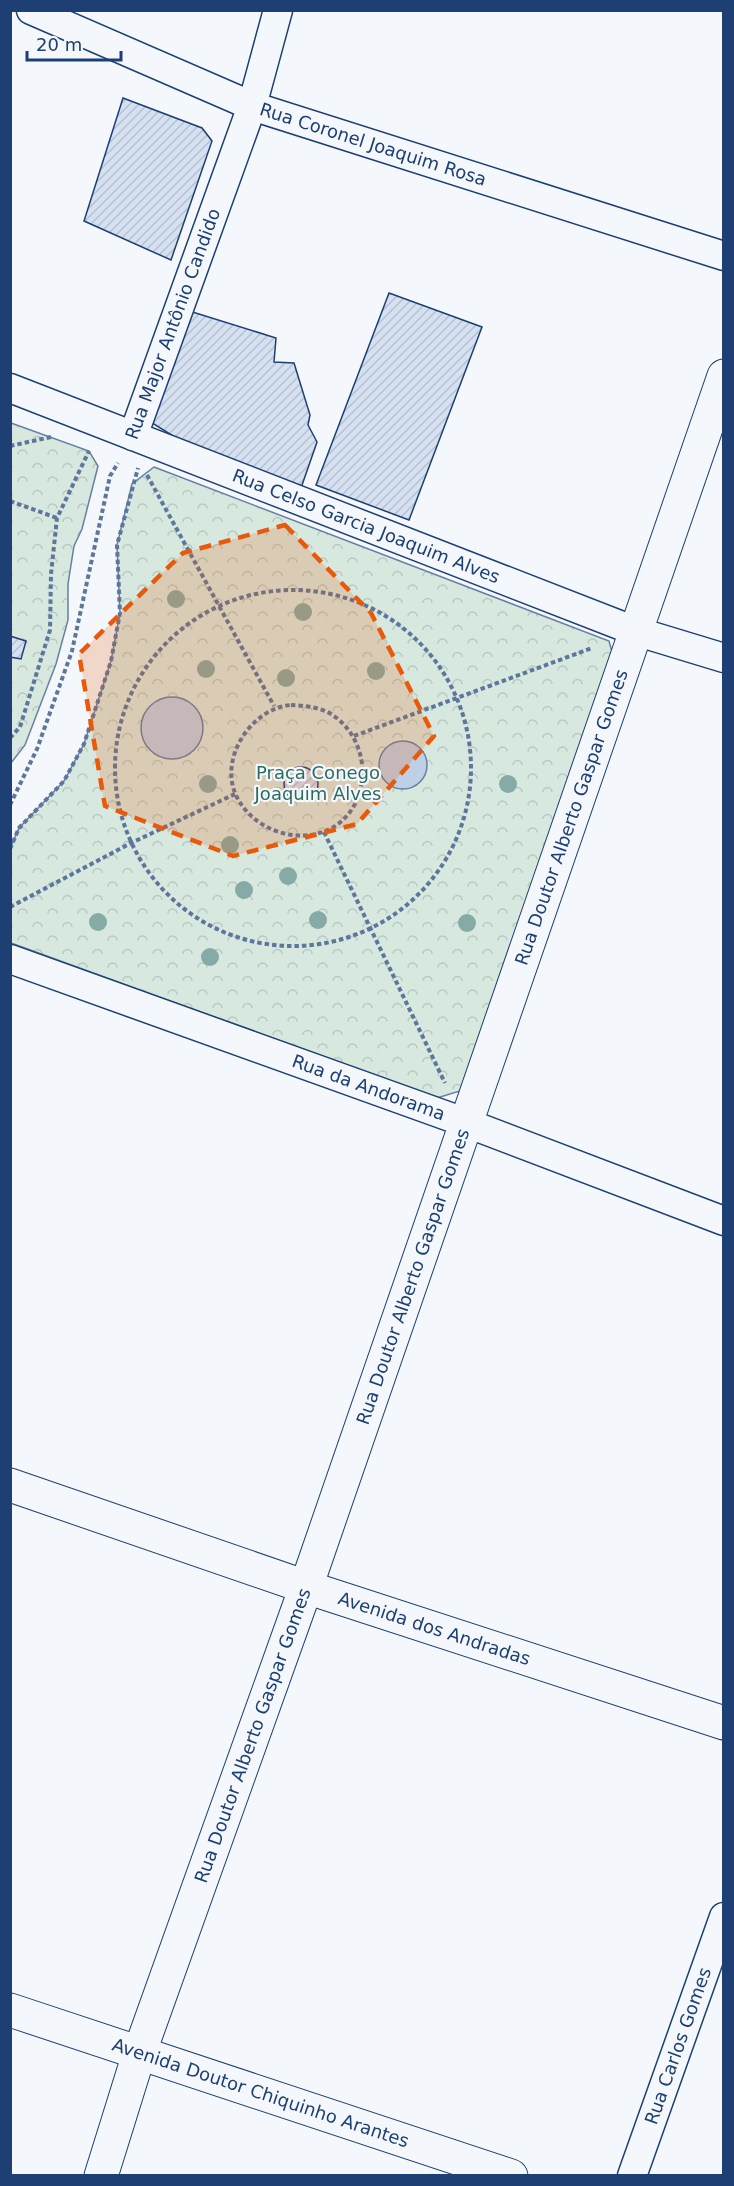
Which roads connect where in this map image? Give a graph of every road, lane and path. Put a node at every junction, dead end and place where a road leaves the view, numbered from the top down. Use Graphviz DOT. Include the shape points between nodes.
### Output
graph roads {
  1 [pos="31,10"];
  2 [pos="278,10"];
  3 [pos="252,106"];
  4 [pos="723,256"];
  5 [pos="723,376"];
  6 [pos="10,388"];
  7 [pos="60,434"];
  8 [pos="133,436"];
  9 [pos="10,446"];
  10 [pos="89,451"];
  11 [pos="10,501"];
  12 [pos="57,518"];
  13 [pos="221,607"];
  14 [pos="635,631"];
  15 [pos="598,645"];
  16 [pos="723,658"];
  17 [pos="457,699"];
  18 [pos="274,706"];
  19 [pos="354,736"];
  20 [pos="10,738"];
  21 [pos="235,794"];
  22 [pos="10,805"];
  23 [pos="324,832"];
  24 [pos="131,843"];
  25 [pos="10,849"];
  26 [pos="10,907"];
  27 [pos="370,928"];
  28 [pos="10,959"];
  29 [pos="449,1093"];
  30 [pos="464,1122"];
  31 [pos="723,1221"];
  32 [pos="10,1485"];
  33 [pos="306,1587"];
  34 [pos="723,1723"];
  35 [pos="723,1917"];
  36 [pos="10,2010"];
  37 [pos="139,2054"];
  38 [pos="101,2175"];
  39 [pos="511,2175"];
  40 [pos="632,2175"];
  1 -- 3 [label="street, Rua Coronel Joaquim Rosa"];
  2 -- 3 [label="street, Rua Major Antônio Candido"];
  3 -- 4 [label="street, Rua Coronel Joaquim Rosa"];
  3 -- 8 [label="street, Rua Major Antônio Candido"];
  5 -- 14 [label="main road, Rua Doutor Alberto Gaspar Gomes"];
  6 -- 8 [label="street, Rua Celso Garcia Joaquim Alves"];
  7 -- 9 [label="path"];
  8 -- 14 [label="street, Rua Celso Garcia Joaquim Alves"];
  8 -- 22 [label="path, Rua Major Antônio Candido" via="110,476 72,651 37,749"];
  10 -- 12 [label="path"];
  11 -- 12 [label="path"];
  12 -- 20 [label="path" via="50,630 20,727"];
  13 -- 17 [label="path" via="244,596 303,589 361,602 411,633 449,679"];
  13 -- 18 [label="path"];
  13 -- 24 [label="path" via="190,621 148,663 121,715 113,774 124,832"];
  13 -- 25 [label="path" via="140,461 117,545 120,613 111,661 84,744 64,781 19,828"];
  14 -- 16 [label="street, Rua Celso Garcia Joaquim Alves"];
  14 -- 30 [label="main road, Rua Doutor Alberto Gaspar Gomes"];
  15 -- 17 [label="path"];
  17 -- 19 [label="path"];
  17 -- 27 [label="path" via="470,734 472,793 455,849 420,897"];
  18 -- 19 [label="path" via="313,707 334,715"];
  18 -- 21 [label="path" via="250,725 239,742 233,762"];
  19 -- 23 [label="path" via="364,774 359,796 347,815"];
  21 -- 23 [label="path" via="252,818 269,830 289,835"];
  21 -- 24 [label="path"];
  23 -- 27 [label="path"];
  24 -- 26 [label="path"];
  24 -- 27 [label="path" via="154,883 200,922 255,944 315,947"];
  27 -- 29 [label="path"];
  28 -- 30 [label="street, Rua da Andorama"];
  30 -- 31 [label="street, Rua da Andorama"];
  30 -- 33 [label="main road, Rua Doutor Alberto Gaspar Gomes"];
  32 -- 33 [label="main road, Avenida dos Andradas"];
  33 -- 34 [label="main road, Avenida dos Andradas"];
  33 -- 37 [label="main road, Rua Doutor Alberto Gaspar Gomes"];
  35 -- 40 [label="street, Rua Carlos Gomes"];
  36 -- 37 [label="main road, Avenida Doutor Chiquinho Arantes"];
  37 -- 38 [label="main road, Rua Doutor Alberto Gaspar Gomes"];
  37 -- 39 [label="main road, Avenida Doutor Chiquinho Arantes"];
}
